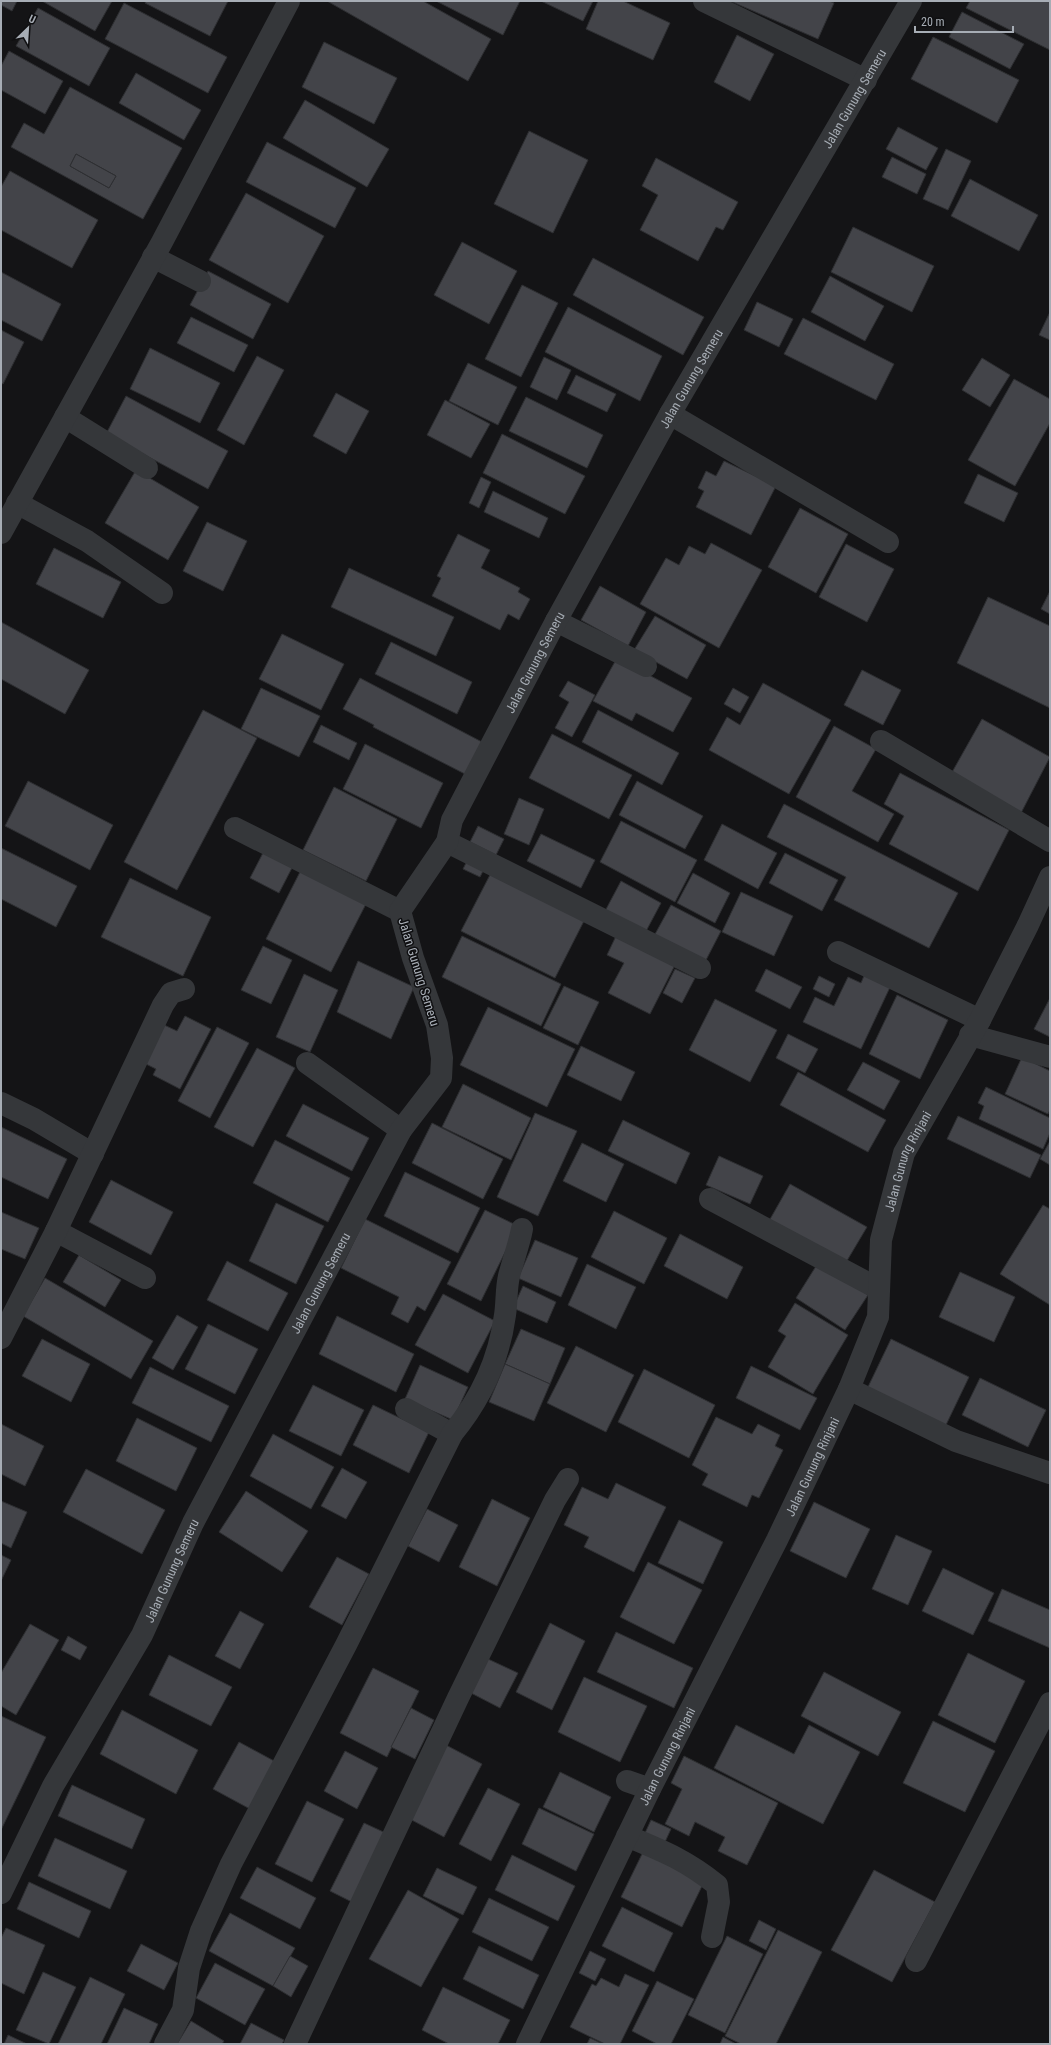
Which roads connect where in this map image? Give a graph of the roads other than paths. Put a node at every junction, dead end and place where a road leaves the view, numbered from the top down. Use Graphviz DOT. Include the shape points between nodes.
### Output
graph roads {
  1 [pos="289,1"];
  2 [pos="704,1"];
  3 [pos="911,1"];
  4 [pos="866,80"];
  5 [pos="153,257"];
  6 [pos="200,281"];
  7 [pos="670,414"];
  8 [pos="65,417"];
  9 [pos="147,468"];
  10 [pos="17,504"];
  11 [pos="1,533"];
  12 [pos="888,542"];
  13 [pos="162,593"];
  14 [pos="556,621"];
  15 [pos="646,666"];
  16 [pos="881,741"];
  17 [pos="235,828"];
  18 [pos="1050,841"];
  19 [pos="447,842"];
  20 [pos="1050,877"];
  21 [pos="400,911"];
  22 [pos="838,952"];
  23 [pos="700,968"];
  24 [pos="184,989"];
  25 [pos="975,1027"];
  26 [pos="1050,1058"];
  27 [pos="307,1062"];
  28 [pos="1,1103"];
  29 [pos="401,1130"];
  30 [pos="92,1154"];
  31 [pos="710,1199"];
  32 [pos="522,1229"];
  33 [pos="56,1231"];
  34 [pos="145,1278"];
  35 [pos="879,1288"];
  36 [pos="1,1338"];
  37 [pos="850,1389"];
  38 [pos="406,1409"];
  39 [pos="452,1434"];
  40 [pos="1050,1473"];
  41 [pos="568,1479"];
  42 [pos="1050,1703"];
  43 [pos="628,1781"];
  44 [pos="650,1789"];
  45 [pos="627,1836"];
  46 [pos="1,1893"];
  47 [pos="712,1936"];
  48 [pos="916,1961"];
  49 [pos="165,2044"];
  50 [pos="295,2044"];
  51 [pos="527,2044"];
  1 -- 5 [label="street"];
  2 -- 4 [label="street"];
  3 -- 4 [label="street, Jalan Gunung Semeru"];
  4 -- 7 [label="street, Jalan Gunung Semeru"];
  5 -- 6 [label="street"];
  5 -- 8 [label="street"];
  7 -- 12 [label="street"];
  7 -- 14 [label="street, Jalan Gunung Semeru"];
  8 -- 9 [label="street"];
  8 -- 10 [label="street"];
  10 -- 11 [label="street"];
  10 -- 13 [label="street" via="87,541"];
  14 -- 15 [label="street"];
  14 -- 19 [label="street, Jalan Gunung Semeru" via="452,820"];
  16 -- 18 [label="street"];
  17 -- 21 [label="street"];
  19 -- 21 [label="street, Jalan Gunung Semeru"];
  19 -- 23 [label="street"];
  20 -- 25 [label="street, Jalan Gunung Rinjani"];
  21 -- 29 [label="street, Jalan Gunung Semeru" via="413,958 437,1025 442,1058 441,1078"];
  22 -- 25 [label="street"];
  24 -- 30 [label="street" via="172,993 163,1005"];
  25 -- 26 [label="street"];
  25 -- 35 [label="street, Jalan Gunung Rinjani" via="904,1153 881,1240"];
  27 -- 29 [label="street"];
  28 -- 30 [label="street" via="34,1119"];
  29 -- 46 [label="street, Jalan Gunung Semeru" via="193,1523 142,1635 53,1786"];
  30 -- 33 [label="street"];
  31 -- 35 [label="street"];
  32 -- 39 [label="street" via="509,1276 498,1352 469,1413"];
  33 -- 34 [label="street"];
  33 -- 36 [label="street"];
  35 -- 37 [label="street, Jalan Gunung Rinjani" via="878,1317"];
  37 -- 40 [label="street" via="956,1442"];
  37 -- 44 [label="street, Jalan Gunung Rinjani" via="777,1540"];
  38 -- 39 [label="street"];
  39 -- 49 [label="street" via="346,1646 231,1864 201,1931 189,1968 183,2010"];
  41 -- 50 [label="street" via="555,1500 461,1691"];
  42 -- 48 [label="street"];
  43 -- 44 [label="street"];
  44 -- 45 [label="street, Jalan Gunung Rinjani"];
  45 -- 47 [label="street" via="680,1858 717,1885 719,1902"];
  45 -- 51 [label="street, Jalan Gunung Rinjani"];
}
